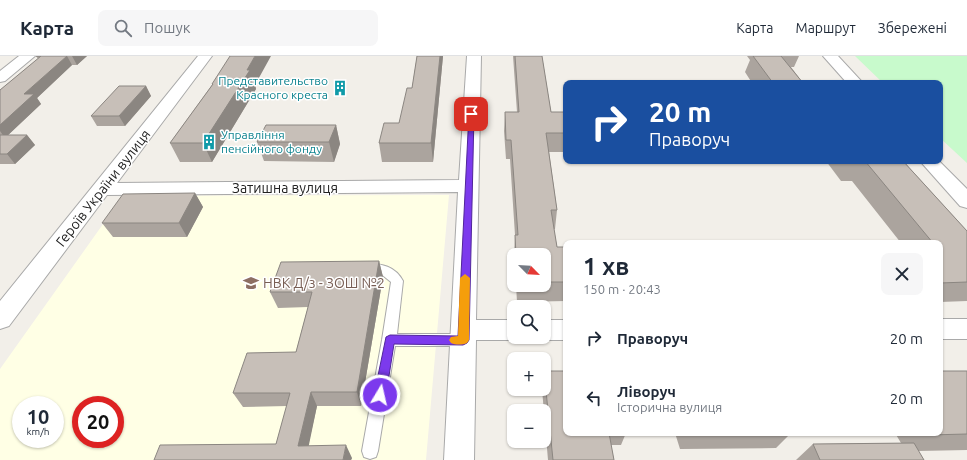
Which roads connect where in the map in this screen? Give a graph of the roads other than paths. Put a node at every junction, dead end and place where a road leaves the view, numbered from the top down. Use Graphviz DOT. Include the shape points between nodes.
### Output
graph roads {
  1 [pos="28,56"];
  2 [pos="205,56"];
  3 [pos="474,56"];
  4 [pos="830,56"];
  5 [pos="0,78"];
  6 [pos="852,80"];
  7 [pos="932,164"];
  8 [pos="468,186"];
  9 [pos="103,189"];
  10 [pos="967,201"];
  11 [pos="356,268"];
  12 [pos="0,319"];
  13 [pos="943,329"];
  14 [pos="967,329"];
  15 [pos="551,330"];
  16 [pos="563,330"];
  17 [pos="507,331"];
  18 [pos="464,335"];
  19 [pos="390,340"];
  20 [pos="370,451"];
  21 [pos="459,460"];
  1 -- 5 [label="street"];
  2 -- 9 [label="street, Героїв України вулиця"];
  3 -- 8 [label="street"];
  4 -- 6 [label="street"];
  7 -- 10 [label="street"];
  8 -- 9 [label="street, Затишна вулиця"];
  8 -- 18 [label="street"];
  9 -- 12 [label="street, Героїв України вулиця"];
  11 -- 19 [label="lane" via="386,270 394,275 397,281"];
  13 -- 14 [label="street"];
  15 -- 16 [label="street"];
  17 -- 18 [label="street"];
  18 -- 19 [label="lane"];
  18 -- 21 [label="street"];
  19 -- 20 [label="lane"];
}
